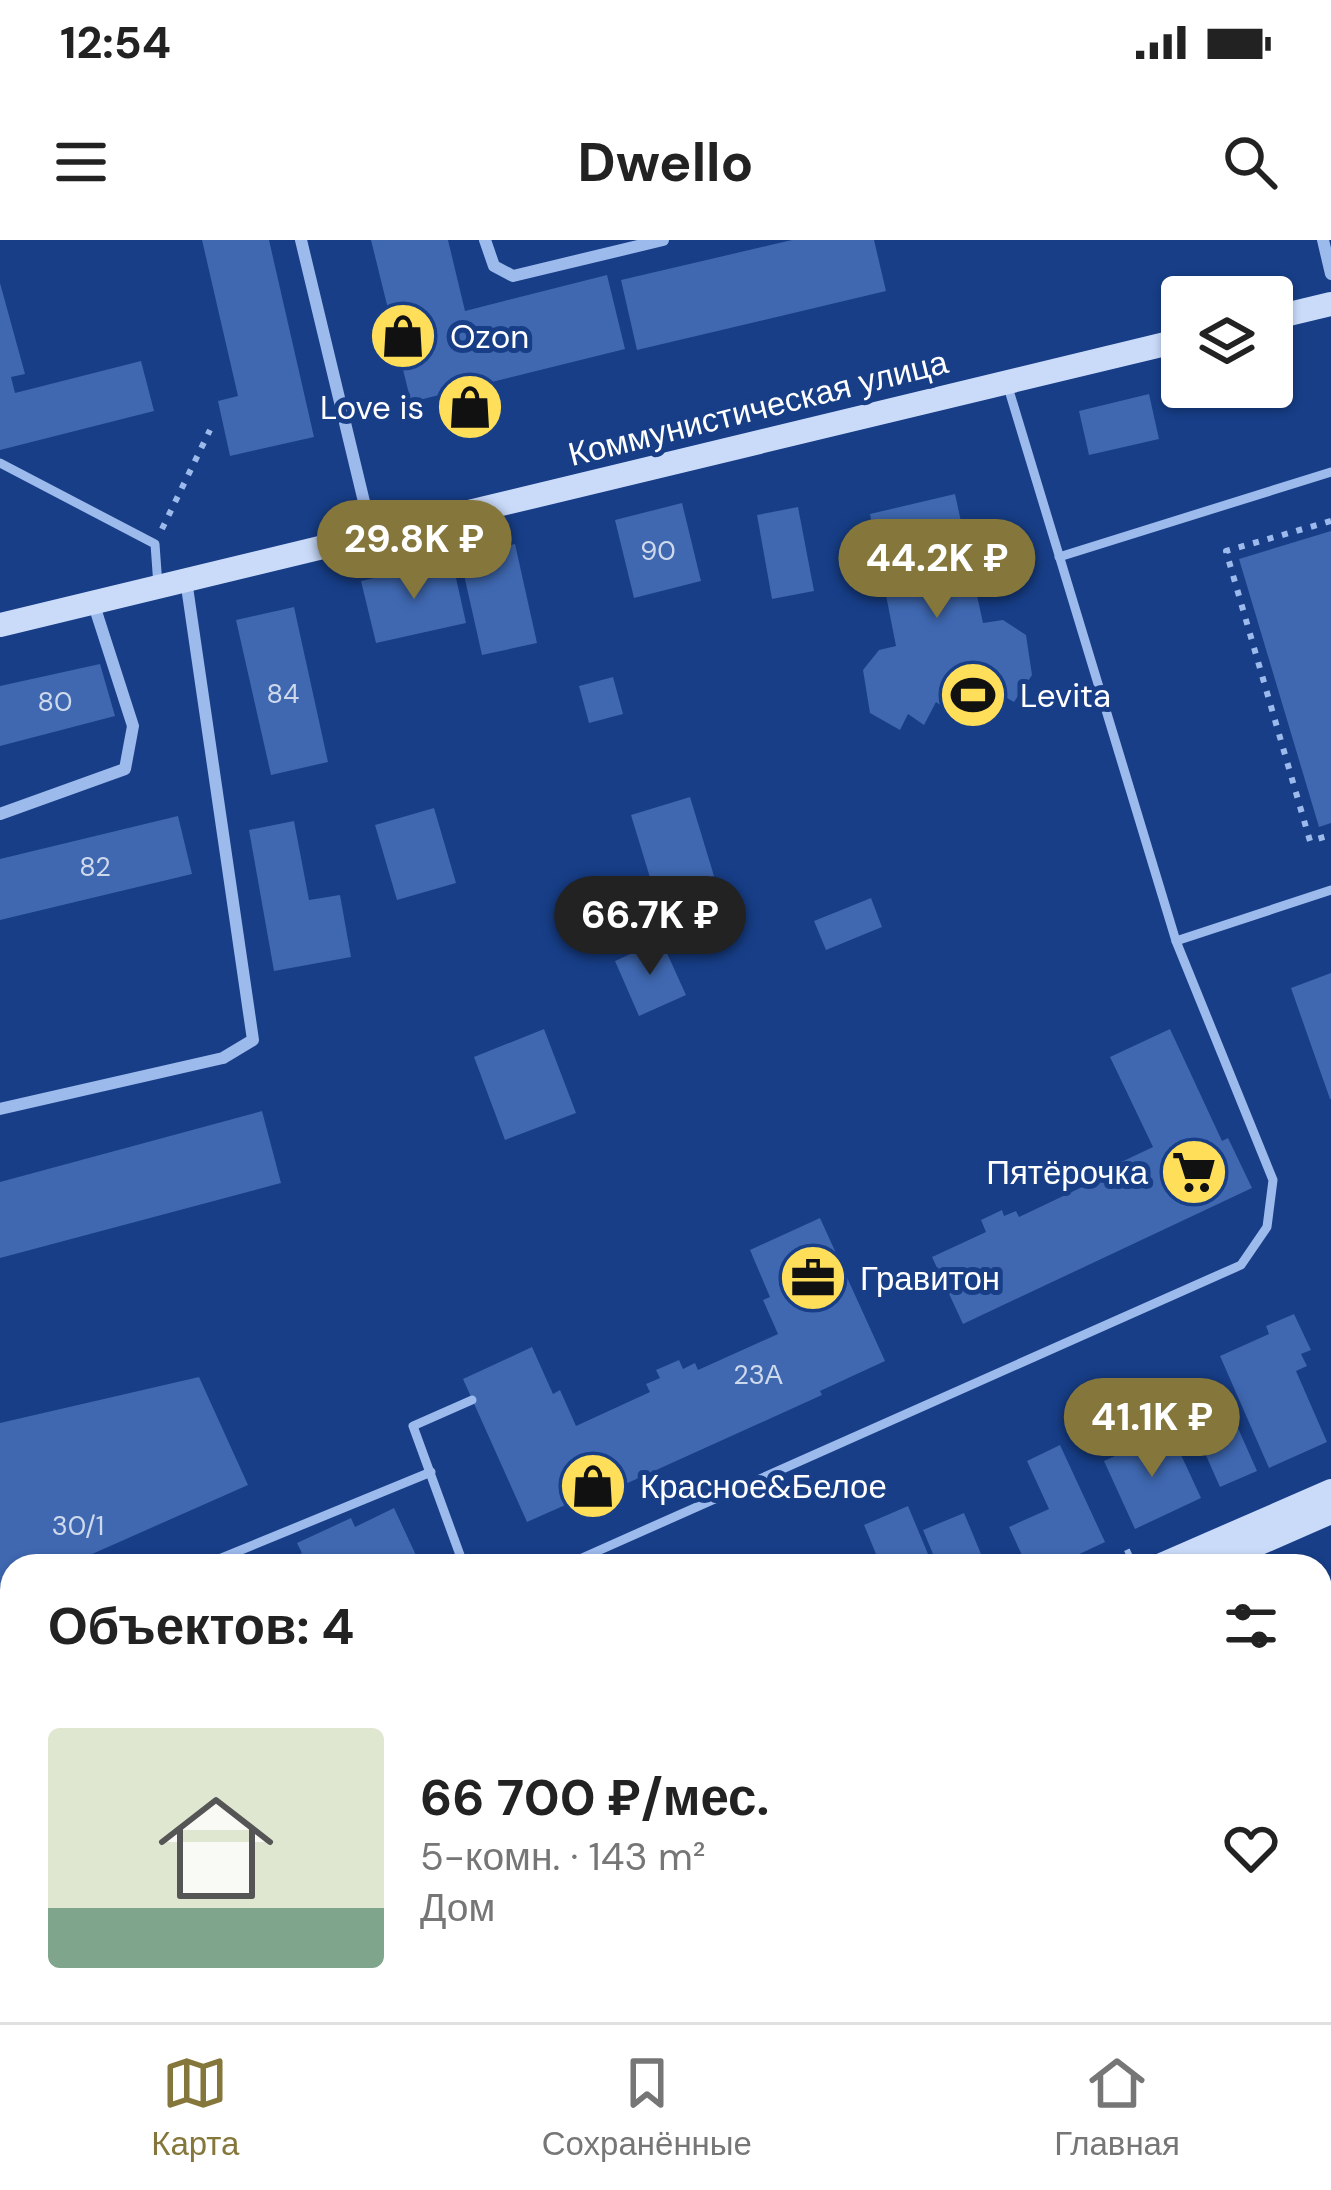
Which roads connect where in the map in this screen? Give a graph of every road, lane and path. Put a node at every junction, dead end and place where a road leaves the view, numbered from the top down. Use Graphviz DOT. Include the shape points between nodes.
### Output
graph roads {
  1 [pos="301,240"];
  2 [pos="485,240"];
  3 [pos="663,240"];
  4 [pos="1323,240"];
  5 [pos="1331,274"];
  6 [pos="1331,304"];
  7 [pos="1293,313"];
  8 [pos="1161,345"];
  9 [pos="1006,382"];
  10 [pos="210,430"];
  11 [pos="0,463"];
  12 [pos="1331,472"];
  13 [pos="1331,521"];
  14 [pos="372,535"];
  15 [pos="154,544"];
  16 [pos="1059,557"];
  17 [pos="186,580"];
  18 [pos="158,586"];
  19 [pos="93,602"];
  20 [pos="0,625"];
  21 [pos="0,814"];
  22 [pos="1331,835"];
  23 [pos="1331,890"];
  24 [pos="1176,940"];
  25 [pos="0,1109"];
  26 [pos="472,1400"];
  27 [pos="431,1472"];
  28 [pos="1331,1491"];
  29 [pos="1331,1512"];
  30 [pos="231,1554"];
  31 [pos="460,1554"];
  32 [pos="590,1554"];
  33 [pos="1187,1554"];
  34 [pos="1235,1554"];
  1 -- 14 [label="street"];
  2 -- 3 [label="street" via="494,266 513,275"];
  4 -- 5 [label="street"];
  6 -- 7 [label="street"];
  8 -- 9 [label="street, Коммунистическая улица"];
  9 -- 14 [label="street, Коммунистическая улица"];
  9 -- 16 [label="lane"];
  10 -- 15 [label="path"];
  11 -- 15 [label="lane"];
  12 -- 16 [label="lane"];
  13 -- 22 [label="path" via="1226,551 1310,841"];
  14 -- 17 [label="street, Коммунистическая улица"];
  15 -- 18 [label="lane"];
  16 -- 24 [label="lane"];
  17 -- 18 [label="street, Коммунистическая улица"];
  17 -- 25 [label="street" via="253,1040 223,1058"];
  18 -- 19 [label="street, Коммунистическая улица"];
  19 -- 20 [label="street, Коммунистическая улица"];
  19 -- 21 [label="street" via="133,726 125,769"];
  23 -- 24 [label="lane"];
  24 -- 32 [label="lane" via="1273,1180 1267,1227 1241,1265"];
  26 -- 27 [label="lane" via="413,1426"];
  27 -- 30 [label="lane"];
  27 -- 31 [label="lane"];
  28 -- 33 [label="street"];
  29 -- 34 [label="street"];
}
